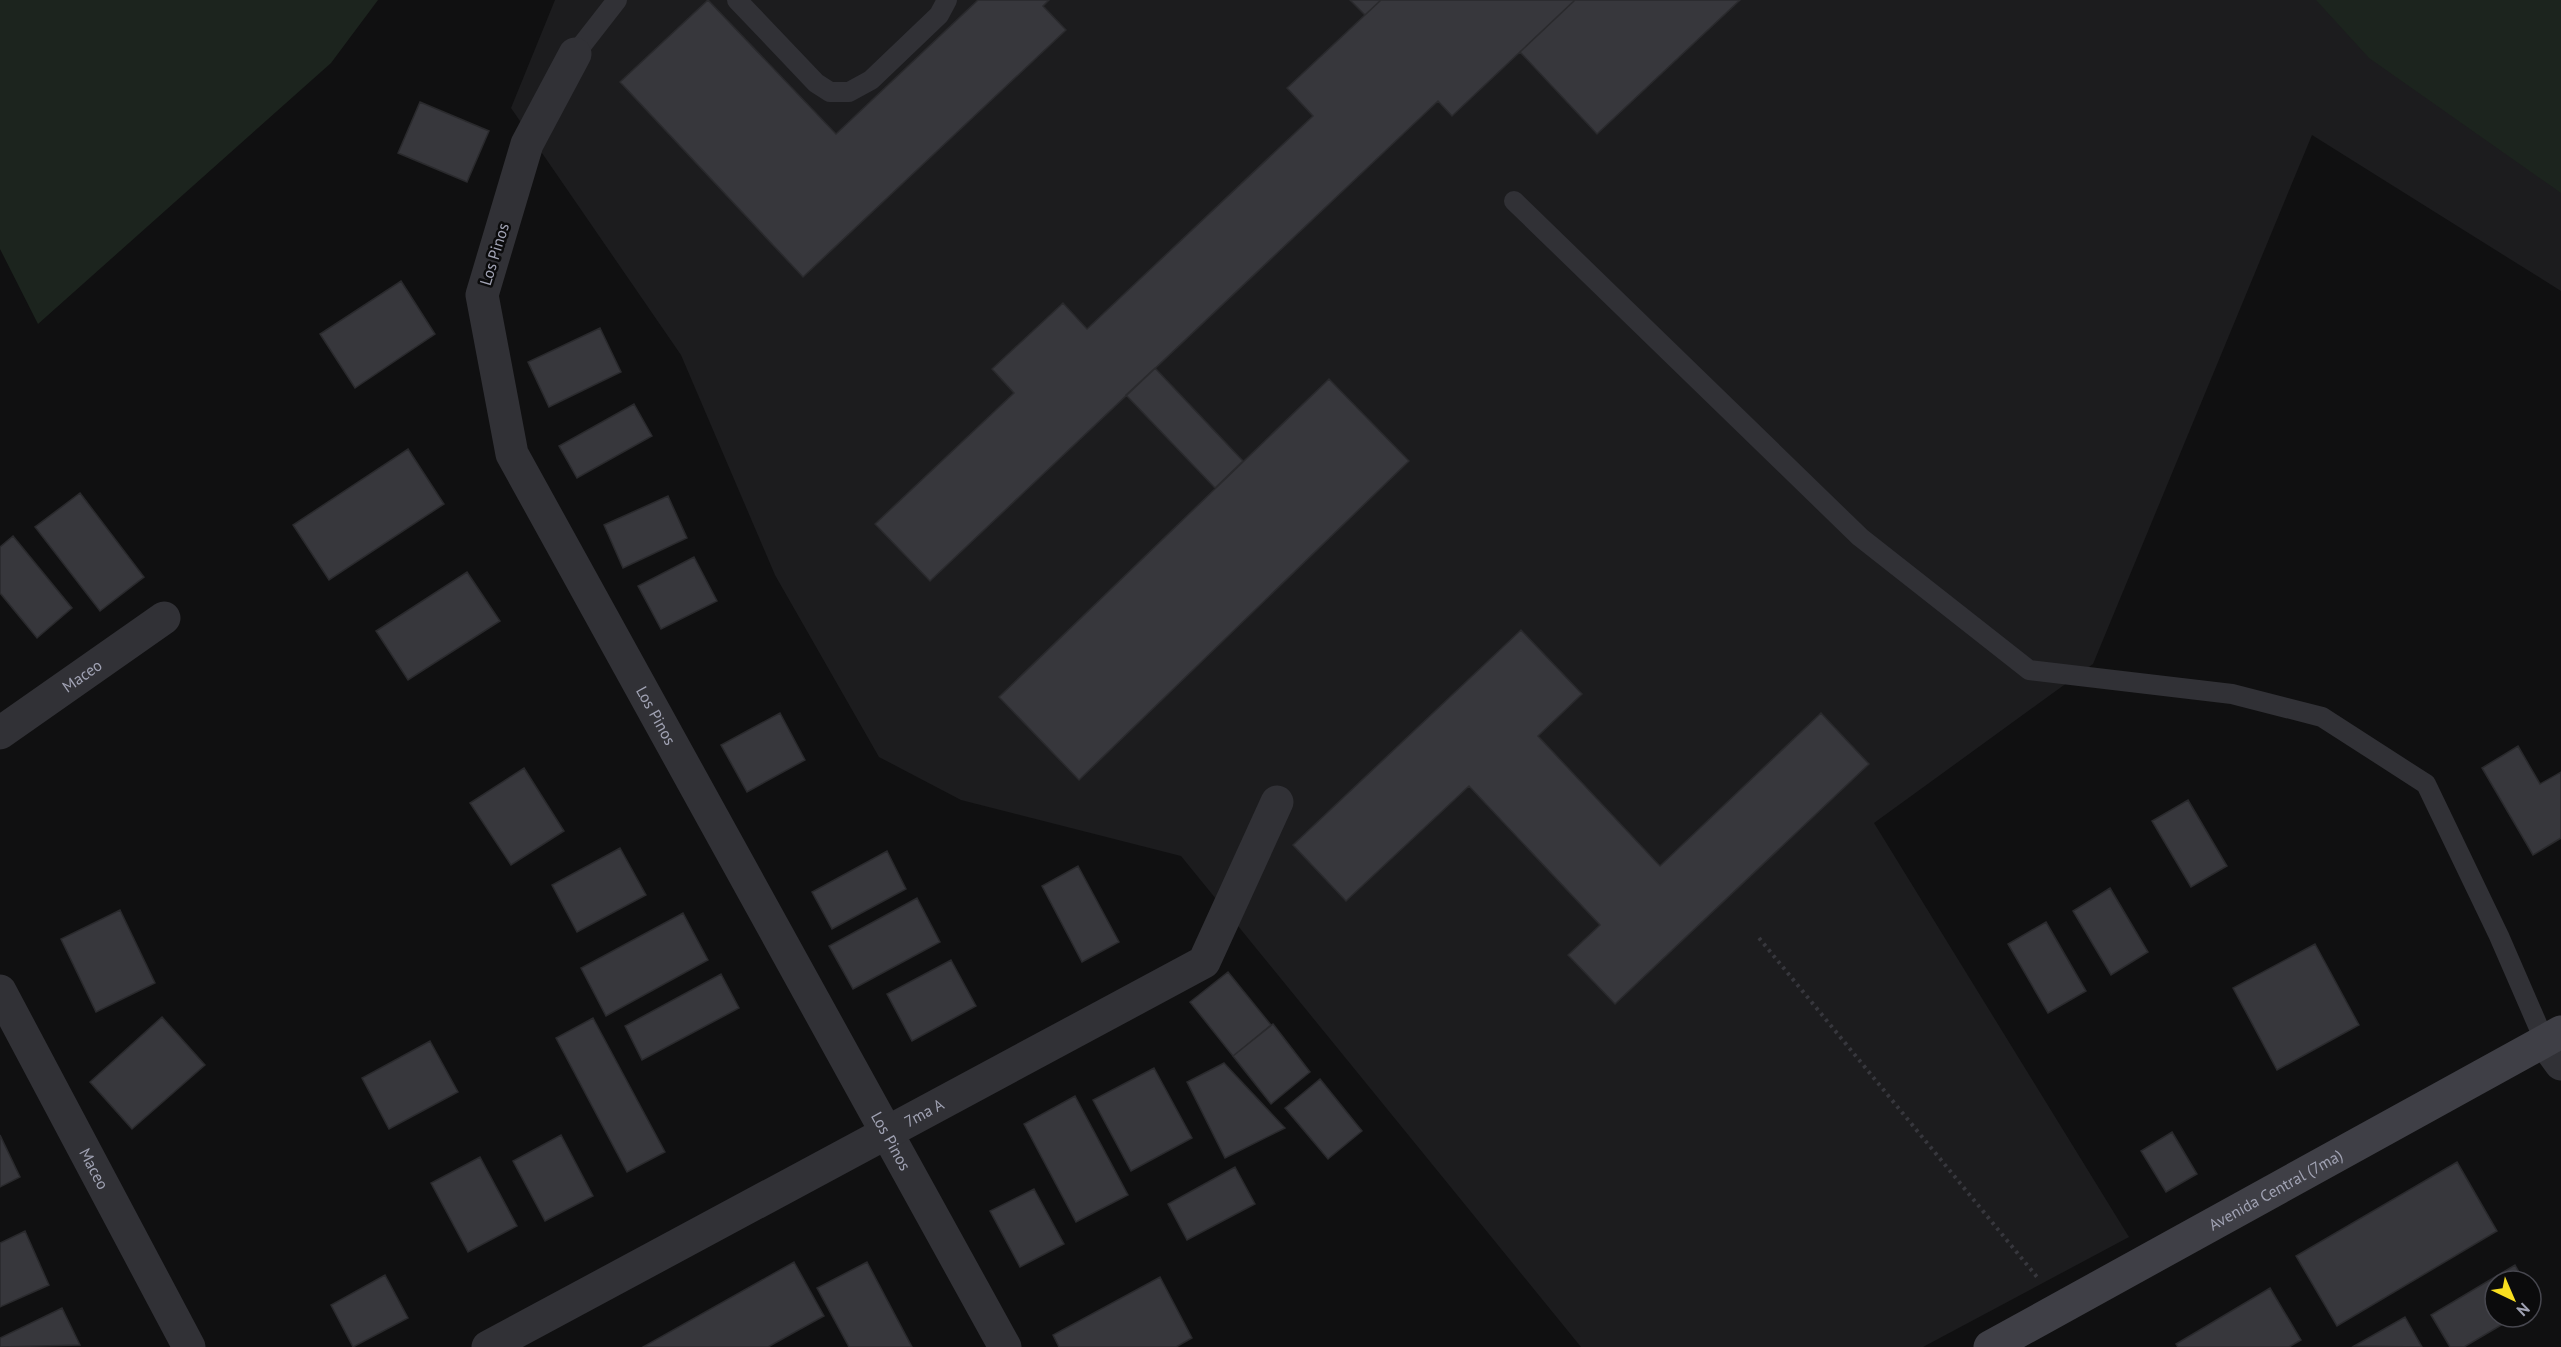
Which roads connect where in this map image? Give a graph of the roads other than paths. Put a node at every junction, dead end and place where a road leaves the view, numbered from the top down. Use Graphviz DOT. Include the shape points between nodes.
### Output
graph roads {
  1 [pos="618,0"];
  2 [pos="738,0"];
  3 [pos="947,0"];
  4 [pos="575,54"];
  5 [pos="1514,201"];
  6 [pos="164,618"];
  7 [pos="0,733"];
  8 [pos="1277,802"];
  9 [pos="0,991"];
  10 [pos="2556,1046"];
  11 [pos="888,1132"];
  12 [pos="189,1347"];
  13 [pos="488,1347"];
  14 [pos="1005,1347"];
  15 [pos="1990,1347"];
  1 -- 4 [label="lane"];
  2 -- 3 [label="lane" via="816,83 830,92 849,92 871,80 939,15"];
  4 -- 11 [label="street, Los Pinos" via="527,144 482,295 512,454"];
  5 -- 10 [label="lane" via="1860,537 2029,670 2232,694 2322,717 2426,784"];
  6 -- 7 [label="street, Maceo"];
  8 -- 11 [label="street, 7ma A" via="1204,962"];
  9 -- 12 [label="street, Maceo"];
  10 -- 15 [label="main road, Avenida Central (7ma)"];
  11 -- 13 [label="street, 7ma A"];
  11 -- 14 [label="street, Los Pinos"];
}
